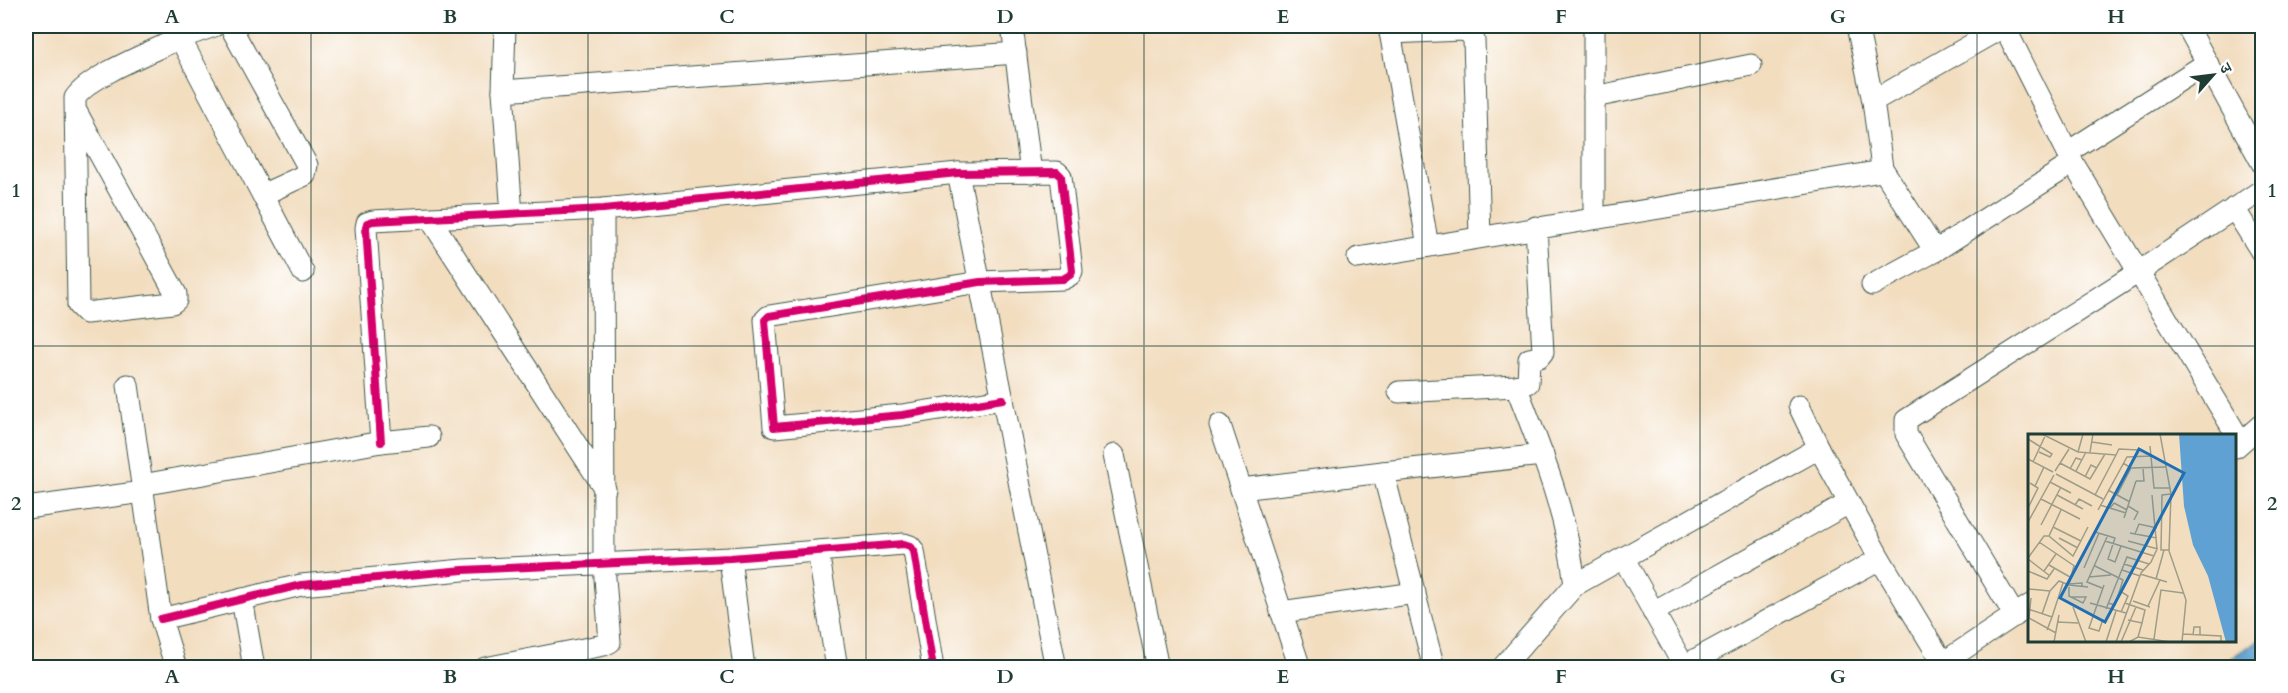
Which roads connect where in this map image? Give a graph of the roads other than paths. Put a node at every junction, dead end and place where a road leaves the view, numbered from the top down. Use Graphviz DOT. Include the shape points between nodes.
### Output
graph roads {
  1 [pos="214,26"];
  2 [pos="230,26"];
  3 [pos="505,26"];
  4 [pos="1012,26"];
  5 [pos="1594,26"];
  6 [pos="1857,26"];
  7 [pos="2003,26"];
  8 [pos="2187,26"];
  9 [pos="1390,29"];
  10 [pos="180,38"];
  11 [pos="1016,53"];
  12 [pos="2206,63"];
  13 [pos="1751,65"];
  14 [pos="503,92"];
  15 [pos="1594,98"];
  16 [pos="1873,101"];
  17 [pos="76,111"];
  18 [pos="2070,157"];
  19 [pos="2262,163"];
  20 [pos="1882,168"];
  21 [pos="958,173"];
  22 [pos="1031,173"];
  23 [pos="2262,190"];
  24 [pos="264,194"];
  25 [pos="2234,208"];
  26 [pos="603,209"];
  27 [pos="512,215"];
  28 [pos="1594,218"];
  29 [pos="431,220"];
  30 [pos="1536,227"];
  31 [pos="1480,237"];
  32 [pos="1428,246"];
  33 [pos="1935,251"];
  34 [pos="2262,253"];
  35 [pos="1358,258"];
  36 [pos="303,272"];
  37 [pos="2137,273"];
  38 [pos="980,282"];
  39 [pos="1872,285"];
  40 [pos="128,386"];
  41 [pos="1516,386"];
  42 [pos="1399,392"];
  43 [pos="1003,399"];
  44 [pos="1799,406"];
  45 [pos="2262,424"];
  46 [pos="1220,425"];
  47 [pos="2232,434"];
  48 [pos="429,437"];
  49 [pos="381,442"];
  50 [pos="2238,445"];
  51 [pos="1819,448"];
  52 [pos="1114,455"];
  53 [pos="1543,455"];
  54 [pos="1383,472"];
  55 [pos="142,488"];
  56 [pos="606,489"];
  57 [pos="1241,489"];
  58 [pos="1849,503"];
  59 [pos="26,508"];
  60 [pos="818,551"];
  61 [pos="730,558"];
  62 [pos="1624,559"];
  63 [pos="1880,559"];
  64 [pos="604,565"];
  65 [pos="1575,585"];
  66 [pos="1415,593"];
  67 [pos="242,599"];
  68 [pos="2023,610"];
  69 [pos="1281,612"];
  70 [pos="1653,612"];
  71 [pos="161,619"];
  72 [pos="1939,665"];
  73 [pos="1683,667"];
  74 [pos="176,668"];
  75 [pos="254,668"];
  76 [pos="485,668"];
  77 [pos="744,668"];
  78 [pos="837,668"];
  79 [pos="933,668"];
  80 [pos="1056,668"];
  81 [pos="1158,668"];
  82 [pos="1299,668"];
  83 [pos="1434,668"];
  84 [pos="1502,668"];
  1 -- 10 [label="street"];
  2 -- 24 [label="street" via="307,165 305,176"];
  3 -- 14 [label="street"];
  4 -- 11 [label="street"];
  5 -- 15 [label="street"];
  6 -- 16 [label="street"];
  7 -- 16 [label="street"];
  7 -- 18 [label="street"];
  8 -- 12 [label="street"];
  9 -- 31 [label="street" via="1462,30 1474,40"];
  9 -- 32 [label="street"];
  10 -- 17 [label="street" via="81,90 75,98"];
  10 -- 24 [label="street"];
  11 -- 14 [label="street"];
  11 -- 22 [label="street"];
  12 -- 18 [label="street"];
  12 -- 19 [label="street"];
  13 -- 15 [label="street"];
  14 -- 27 [label="street"];
  15 -- 28 [label="street"];
  16 -- 20 [label="street"];
  17 -- 17 [label="street" via="78,305 86,313 172,303 177,300 176,294"];
  18 -- 33 [label="street"];
  18 -- 37 [label="street"];
  20 -- 28 [label="street"];
  20 -- 33 [label="street"];
  21 -- 22 [label="street"];
  21 -- 26 [label="street"];
  21 -- 38 [label="street"];
  22 -- 38 [label="street" via="1057,172 1061,176 1070,275 1063,279"];
  23 -- 25 [label="street"];
  24 -- 36 [label="street"];
  25 -- 34 [label="street"];
  25 -- 37 [label="street"];
  26 -- 27 [label="street"];
  26 -- 56 [label="street"];
  27 -- 29 [label="street"];
  28 -- 30 [label="street"];
  29 -- 49 [label="street" via="367,223"];
  29 -- 56 [label="street"];
  30 -- 31 [label="street"];
  30 -- 41 [label="street" via="1543,352 1528,359 1528,382"];
  31 -- 32 [label="street"];
  32 -- 35 [label="street"];
  33 -- 39 [label="street"];
  37 -- 47 [label="street"];
  37 -- 68 [label="street" via="1906,420 1906,435"];
  38 -- 43 [label="street"];
  38 -- 43 [label="street" via="766,317 773,424 777,428 902,415"];
  40 -- 55 [label="street"];
  41 -- 42 [label="street"];
  41 -- 53 [label="street"];
  43 -- 80 [label="street"];
  44 -- 51 [label="street"];
  45 -- 50 [label="street"];
  46 -- 57 [label="street"];
  48 -- 49 [label="street"];
  49 -- 55 [label="street"];
  51 -- 58 [label="street"];
  51 -- 62 [label="street"];
  52 -- 81 [label="street"];
  53 -- 54 [label="street"];
  53 -- 65 [label="street" via="1567,528"];
  54 -- 57 [label="street"];
  54 -- 66 [label="street"];
  55 -- 59 [label="street"];
  55 -- 71 [label="street"];
  56 -- 64 [label="street"];
  57 -- 69 [label="street"];
  58 -- 63 [label="street"];
  58 -- 70 [label="street"];
  60 -- 61 [label="street"];
  60 -- 78 [label="street"];
  60 -- 79 [label="street" via="910,546 914,551"];
  61 -- 64 [label="street"];
  61 -- 77 [label="street"];
  62 -- 65 [label="street"];
  62 -- 70 [label="street"];
  63 -- 72 [label="street"];
  63 -- 73 [label="street"];
  64 -- 67 [label="street" via="462,570 301,585"];
  64 -- 76 [label="street" via="610,642"];
  65 -- 84 [label="street"];
  66 -- 69 [label="street"];
  66 -- 83 [label="street"];
  67 -- 71 [label="street"];
  67 -- 75 [label="street"];
  68 -- 72 [label="street"];
  69 -- 82 [label="street"];
  70 -- 73 [label="street"];
  71 -- 74 [label="street"];
}
